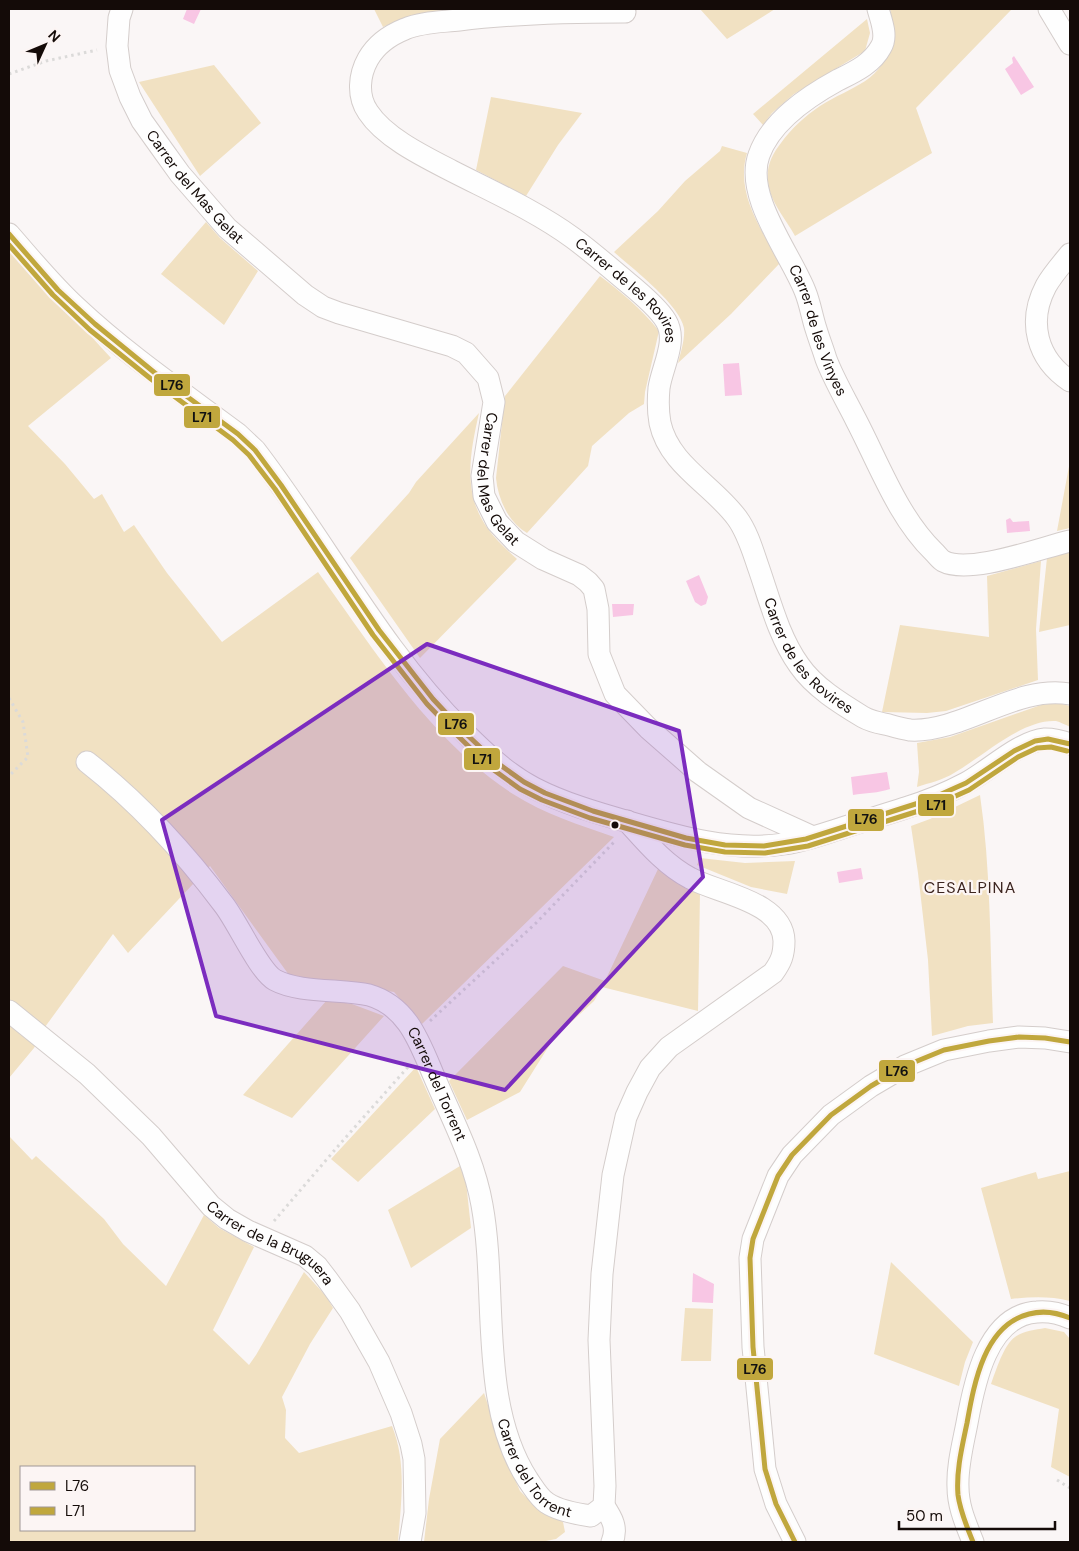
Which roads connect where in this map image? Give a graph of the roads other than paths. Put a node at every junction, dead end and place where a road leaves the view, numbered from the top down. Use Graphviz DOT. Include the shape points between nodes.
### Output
graph roads {
  1 [pos="122,9"];
  2 [pos="878,9"];
  3 [pos="1049,9"];
  4 [pos="625,12"];
  5 [pos="1070,44"];
  6 [pos="9,234"];
  7 [pos="1070,254"];
  8 [pos="1070,381"];
  9 [pos="1070,541"];
  10 [pos="1070,694"];
  11 [pos="1070,744"];
  12 [pos="87,762"];
  13 [pos="627,821"];
  14 [pos="813,837"];
  15 [pos="9,1011"];
  16 [pos="1070,1042"];
  17 [pos="1070,1318"];
  18 [pos="604,1506"];
  19 [pos="410,1542"];
  20 [pos="612,1542"];
  21 [pos="795,1542"];
  22 [pos="973,1542"];
  1 -- 14 [label="street, Carrer del Mas Gelat" via="117,46 120,70 142,121 180,174 227,228 305,295 339,314 452,346 477,365 488,378 494,402 482,476 484,496 497,522 516,542 579,576 594,589 598,609 598,654 615,694 698,772 750,808"];
  2 -- 9 [label="street, Carrer de les Vinyes" via="884,28 883,46 863,66 804,102 776,128 765,144 755,172 763,206 796,269 828,362 899,504 925,543 942,560 961,566 982,564"];
  3 -- 5 [label="street"];
  4 -- 10 [label="street, Carrer de les Rovires" via="504,15 407,28 390,36 366,62 361,98 368,113 381,127 405,145 573,238 640,292 665,318 670,337 658,404 666,442 676,457 739,520 790,649 800,667 825,692 872,722 910,730 940,726 1029,696 1052,692"];
  6 -- 13 [label="street" via="78,308 255,450 401,659 469,738 534,788"];
  7 -- 8 [label="street" via="1047,285 1038,306 1037,323 1045,358"];
  11 -- 14 [label="street" via="1045,739 1031,742 965,783 908,808"];
  12 -- 18 [label="street, Carrer del Torrent" via="170,839 195,868 226,907 264,970 274,979 288,985 358,993 381,999 403,1015 419,1042 469,1157 482,1206 489,1258 496,1387 512,1448 522,1471 547,1503 591,1516"];
  13 -- 14 [label="street" via="677,836 736,846 782,844"];
  13 -- 18 [label="street, Carrer del Torrent" via="663,859 689,878 766,910 779,924 784,936 784,949 782,961 773,973 669,1047 650,1068 626,1117 613,1175 598,1340"];
  15 -- 19 [label="street, Carrer de la Bruguera" via="87,1074 151,1136 211,1206 227,1219 305,1256 317,1266 350,1311 379,1362 401,1413 414,1459 416,1512"];
  16 -- 21 [label="street" via="1019,1037 989,1041 944,1050 905,1066 831,1115 792,1154 778,1176 764,1206 750,1258 753,1347 765,1469 776,1504"];
  17 -- 22 [label="street" via="1047,1312 1019,1315 1006,1323 985,1355 972,1394 959,1463 962,1514"];
  18 -- 20 [label="street" via="612,1518 615,1534"];
}
